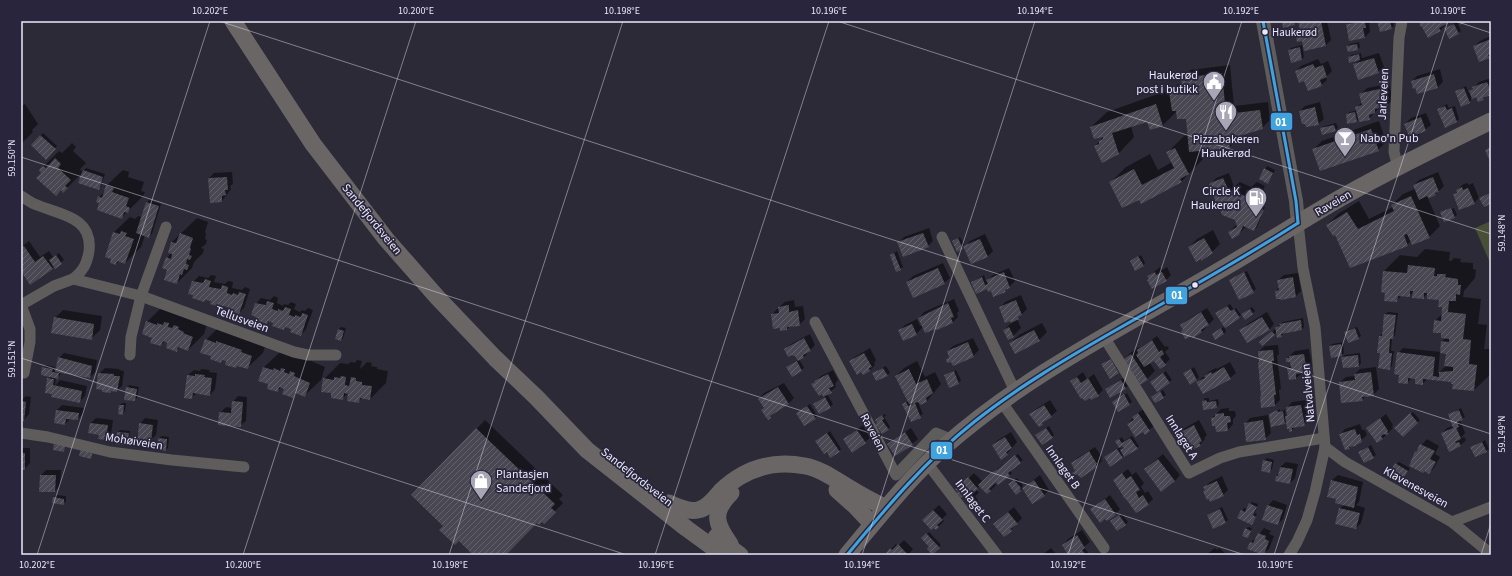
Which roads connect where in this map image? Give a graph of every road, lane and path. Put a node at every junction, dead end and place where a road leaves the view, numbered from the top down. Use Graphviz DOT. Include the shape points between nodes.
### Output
graph roads {
  1 [pos="233,21"];
  2 [pos="1263,21"];
  3 [pos="1402,21"];
  4 [pos="1491,121"];
  5 [pos="1398,167"];
  6 [pos="21,196"];
  7 [pos="1298,223"];
  8 [pos="166,227"];
  9 [pos="942,237"];
  10 [pos="73,279"];
  11 [pos="141,296"];
  12 [pos="21,305"];
  13 [pos="815,322"];
  14 [pos="1104,336"];
  15 [pos="130,355"];
  16 [pos="336,355"];
  17 [pos="24,373"];
  18 [pos="1015,391"];
  19 [pos="536,397"];
  20 [pos="1001,401"];
  21 [pos="21,433"];
  22 [pos="953,440"];
  23 [pos="1325,443"];
  24 [pos="927,464"];
  25 [pos="244,467"];
  26 [pos="669,503"];
  27 [pos="1491,507"];
  28 [pos="886,508"];
  29 [pos="1452,522"];
  30 [pos="872,524"];
  31 [pos="1104,548"];
  32 [pos="733,554"];
  33 [pos="1491,554"];
  34 [pos="847,555"];
  35 [pos="997,555"];
  36 [pos="1289,555"];
  1 -- 19 [label="main road, Sandefjordsveien" via="313,144 386,240 494,358"];
  2 -- 7 [label="street"];
  3 -- 5 [label="street, Jarleveien" via="1394,152"];
  4 -- 5 [label="main road, Raveien"];
  5 -- 7 [label="main road, Raveien"];
  6 -- 10 [label="street" via="36,205 80,222 88,232 88,258 82,271"];
  7 -- 14 [label="main road, Raveien" via="1260,248"];
  7 -- 23 [label="street, Natvalveien" via="1315,327"];
  8 -- 11 [label="street"];
  9 -- 18 [label="street"];
  10 -- 11 [label="street, Tellusveien"];
  10 -- 12 [label="street" via="54,286"];
  11 -- 15 [label="street" via="131,337"];
  11 -- 16 [label="street, Tellusveien" via="294,352"];
  12 -- 17 [label="street" via="30,329"];
  13 -- 22 [label="street, Raveien" via="896,475 936,433"];
  14 -- 18 [label="main road, Raveien"];
  14 -- 23 [label="street, Innlaget A" via="1189,473 1239,452"];
  18 -- 20 [label="main road, Raveien"];
  19 -- 26 [label="main road, Sandefjordsveien"];
  19 -- 32 [label="main road, Sandefjordsveien" via="587,450 686,528"];
  20 -- 22 [label="main road, Raveien"];
  20 -- 31 [label="street, Innlaget B"];
  21 -- 25 [label="street, Mohøiveien" via="110,452"];
  22 -- 24 [label="main road, Raveien"];
  23 -- 29 [label="street, Klavenesveien" via="1345,462"];
  23 -- 36 [label="street, Natvalveien" via="1316,492 1307,520 1298,542"];
  24 -- 28 [label="main road, Raveien"];
  24 -- 35 [label="street, Innlaget C"];
  26 -- 28 [label="main road" via="690,511 699,510 737,479 770,464 784,464 806,466 821,471"];
  26 -- 32 [label="main road, Sandefjordsveien" via="693,518"];
  27 -- 29 [label="street"];
  28 -- 30 [label="main road, Raveien"];
  29 -- 33 [label="street, Klavenesveien"];
  30 -- 32 [label="main road" via="825,481 793,471 778,471 760,475 742,484 729,494 719,509 717,520 720,530"];
  30 -- 34 [label="main road, Raveien"];
}
